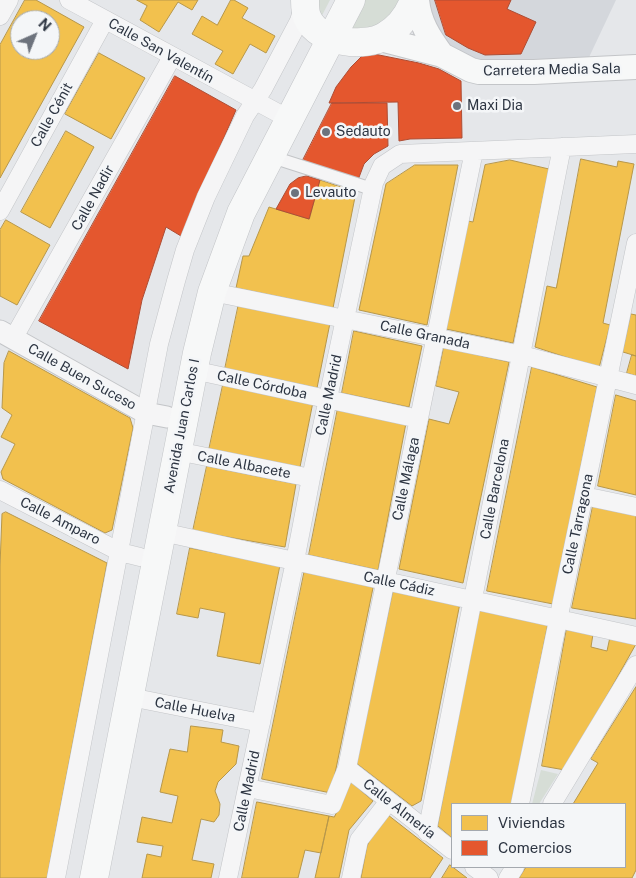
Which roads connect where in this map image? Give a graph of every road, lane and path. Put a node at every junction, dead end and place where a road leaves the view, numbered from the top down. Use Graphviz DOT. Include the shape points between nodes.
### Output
graph roads {
  1 [pos="9,0"];
  2 [pos="69,0"];
  3 [pos="313,0"];
  4 [pos="350,0"];
  5 [pos="415,0"];
  6 [pos="0,16"];
  7 [pos="105,20"];
  8 [pos="323,33"];
  9 [pos="375,40"];
  10 [pos="442,55"];
  11 [pos="172,57"];
  12 [pos="636,67"];
  13 [pos="272,111"];
  14 [pos="636,144"];
  15 [pos="562,147"];
  16 [pos="474,151"];
  17 [pos="269,156"];
  18 [pos="372,189"];
  19 [pos="0,211"];
  20 [pos="636,243"];
  21 [pos="212,292"];
  22 [pos="346,318"];
  23 [pos="7,335"];
  24 [pos="435,337"];
  25 [pos="522,355"];
  26 [pos="193,370"];
  27 [pos="608,378"];
  28 [pos="636,386"];
  29 [pos="328,400"];
  30 [pos="157,415"];
  31 [pos="419,419"];
  32 [pos="177,452"];
  33 [pos="311,478"];
  34 [pos="0,490"];
  35 [pos="584,496"];
  36 [pos="636,507"];
  37 [pos="162,532"];
  38 [pos="130,554"];
  39 [pos="295,561"];
  40 [pos="385,581"];
  41 [pos="473,600"];
  42 [pos="558,619"];
  43 [pos="636,636"];
  44 [pos="636,665"];
  45 [pos="122,695"];
  46 [pos="261,723"];
  47 [pos="347,768"];
  48 [pos="248,788"];
  49 [pos="389,801"];
  50 [pos="520,803"];
  51 [pos="553,803"];
  52 [pos="427,832"];
  53 [pos="451,849"];
  54 [pos="475,868"];
  55 [pos="56,878"];
  56 [pos="78,878"];
  57 [pos="94,878"];
  58 [pos="228,878"];
  59 [pos="350,878"];
  60 [pos="489,878"];
  1 -- 6 [label="street"];
  2 -- 7 [label="street, Calle San Valentín"];
  3 -- 8 [label="main road, Avenida Juan Carlos I"];
  3 -- 13 [label="street, Avenida Juan Carlos I" via="263,89"];
  4 -- 8 [label="main road, Avenida Juan Carlos I"];
  5 -- 9 [label="main road" via="394,30"];
  5 -- 10 [label="main road, Carretera Media Sala" via="426,32"];
  7 -- 11 [label="street, Calle San Valentín"];
  7 -- 19 [label="street, Calle Cénit"];
  8 -- 9 [label="main road" via="354,42"];
  8 -- 13 [label="main road, Avenida Juan Carlos I"];
  9 -- 10 [label="main road, Carretera Media Sala"];
  9 -- 13 [label="main road" via="336,59 320,88"];
  10 -- 12 [label="main road, Carretera Media Sala" via="479,72"];
  11 -- 13 [label="street, Calle San Valentín"];
  11 -- 23 [label="street, Calle Nadir"];
  13 -- 17 [label="main road, Avenida Juan Carlos I"];
  13 -- 30 [label="main road, Avenida Juan Carlos I" via="206,257"];
  14 -- 15 [label="street, Calle Madrid"];
  15 -- 16 [label="street, Calle Madrid"];
  15 -- 25 [label="street, Calle Barcelona"];
  16 -- 18 [label="street, Calle Madrid" via="400,154 382,166"];
  16 -- 24 [label="street, Calle Málaga"];
  17 -- 18 [label="street"];
  17 -- 21 [label="main road, Avenida Juan Carlos I" via="238,221"];
  18 -- 22 [label="street, Calle Madrid"];
  20 -- 27 [label="street, Calle Tarragona"];
  21 -- 22 [label="street, Calle Granada"];
  21 -- 26 [label="main road, Avenida Juan Carlos I"];
  22 -- 24 [label="street, Calle Granada"];
  22 -- 29 [label="street, Calle Madrid"];
  23 -- 30 [label="street, Calle Buen Suceso"];
  24 -- 25 [label="street, Calle Granada"];
  24 -- 31 [label="street, Calle Málaga"];
  25 -- 27 [label="street, Calle Granada"];
  25 -- 41 [label="street, Calle Barcelona"];
  26 -- 29 [label="street, Calle Córdoba"];
  26 -- 32 [label="main road, Avenida Juan Carlos I"];
  27 -- 28 [label="street, Calle Granada"];
  27 -- 35 [label="street, Calle Tarragona"];
  29 -- 31 [label="street, Calle Córdoba"];
  29 -- 33 [label="street, Calle Madrid"];
  30 -- 38 [label="main road, Avenida Juan Carlos I"];
  31 -- 40 [label="street, Calle Málaga"];
  32 -- 33 [label="street, Calle Albacete"];
  32 -- 37 [label="main road, Avenida Juan Carlos I"];
  33 -- 39 [label="street, Calle Madrid"];
  34 -- 38 [label="street, Calle Amparo"];
  35 -- 36 [label="street"];
  35 -- 42 [label="street, Calle Tarragona"];
  37 -- 39 [label="street, Calle Cádiz"];
  37 -- 45 [label="main road, Avenida Juan Carlos I"];
  38 -- 45 [label="main road, Avenida Juan Carlos I"];
  38 -- 55 [label="street, Avenida Juan Carlos I"];
  39 -- 40 [label="street, Calle Cádiz"];
  39 -- 46 [label="street, Calle Madrid"];
  40 -- 41 [label="street, Calle Cádiz"];
  40 -- 47 [label="street, Calle Málaga"];
  41 -- 42 [label="street, Calle Cádiz"];
  41 -- 52 [label="street, Calle Barcelona"];
  42 -- 43 [label="street, Calle Cádiz"];
  42 -- 50 [label="street, Calle Tarragona"];
  44 -- 51 [label="street"];
  45 -- 46 [label="street, Calle Huelva"];
  45 -- 56 [label="main road, Avenida Juan Carlos I"];
  45 -- 57 [label="main road, Avenida Juan Carlos I"];
  46 -- 48 [label="street, Calle Madrid"];
  47 -- 48 [label="street, Calle Málaga" via="332,805"];
  47 -- 49 [label="street, Calle Almería"];
  48 -- 58 [label="street, Calle Madrid"];
  49 -- 52 [label="street, Calle Almería"];
  49 -- 59 [label="street" via="359,840"];
  52 -- 53 [label="street, Calle Almería"];
  54 -- 60 [label="street"];
}
